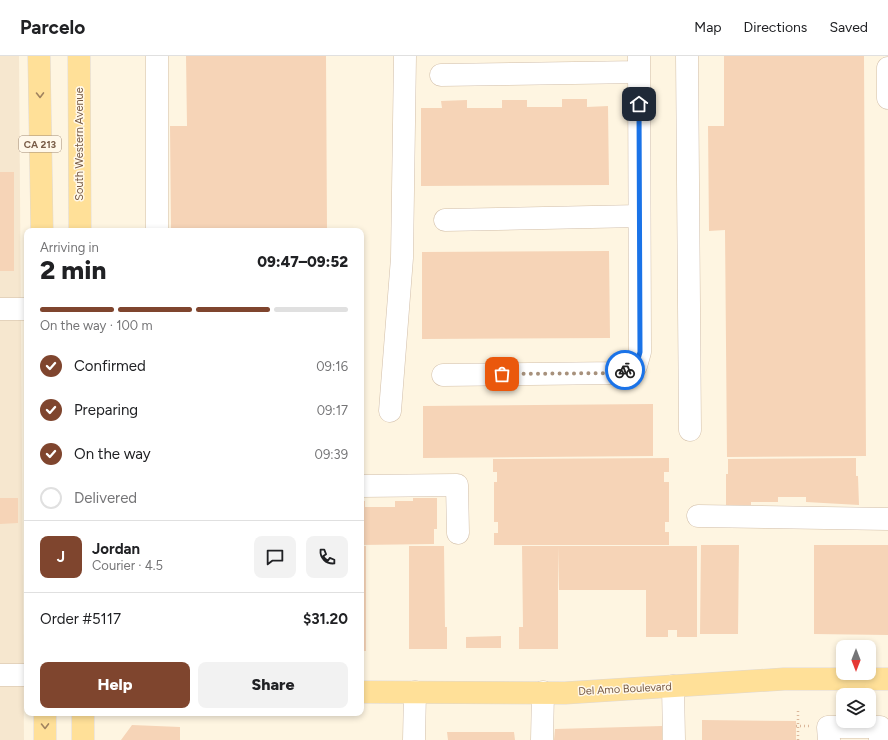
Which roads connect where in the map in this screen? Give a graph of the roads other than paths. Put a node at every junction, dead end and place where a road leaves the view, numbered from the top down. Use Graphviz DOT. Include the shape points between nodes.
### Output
graph roads {
  1 [pos="39,56"];
  2 [pos="79,56"];
  3 [pos="157,56"];
  4 [pos="405,56"];
  5 [pos="687,56"];
  6 [pos="639,64"];
  7 [pos="888,68"];
  8 [pos="441,75"];
  9 [pos="888,98"];
  10 [pos="639,216"];
  11 [pos="445,220"];
  12 [pos="42,228"];
  13 [pos="80,228"];
  14 [pos="157,228"];
  15 [pos="0,309"];
  16 [pos="24,309"];
  17 [pos="443,375"];
  18 [pos="390,411"];
  19 [pos="690,430"];
  20 [pos="364,486"];
  21 [pos="698,516"];
  22 [pos="888,519"];
  23 [pos="458,533"];
  24 [pos="0,675"];
  25 [pos="24,675"];
  26 [pos="888,679"];
  27 [pos="673,686"];
  28 [pos="853,687"];
  29 [pos="364,692"];
  30 [pos="415,692"];
  31 [pos="543,692"];
  32 [pos="45,716"];
  33 [pos="83,716"];
  34 [pos="836,726"];
  35 [pos="876,727"];
  36 [pos="46,740"];
  37 [pos="83,740"];
  38 [pos="414,740"];
  39 [pos="542,740"];
  40 [pos="674,740"];
  41 [pos="828,740"];
  42 [pos="880,740"];
  1 -- 12 [label="main road, CA 213, one-way"];
  2 -- 13 [label="main road, South Western Avenue"];
  3 -- 14 [label="street"];
  4 -- 18 [label="street" via="402,258"];
  5 -- 19 [label="street"];
  6 -- 8 [label="street"];
  6 -- 10 [label="street"];
  7 -- 9 [label="street"];
  10 -- 11 [label="street"];
  10 -- 17 [label="street" via="640,352 636,366 619,373"];
  15 -- 16 [label="street"];
  20 -- 23 [label="street" via="457,485"];
  21 -- 22 [label="street"];
  24 -- 25 [label="street"];
  26 -- 28 [label="main road, Del Amo Boulevard"];
  27 -- 28 [label="main road, Del Amo Boulevard" via="784,679"];
  27 -- 31 [label="main road, Del Amo Boulevard"];
  27 -- 40 [label="street"];
  29 -- 30 [label="main road, Del Amo Boulevard"];
  30 -- 31 [label="main road, Del Amo Boulevard"];
  30 -- 38 [label="street"];
  31 -- 39 [label="street"];
  32 -- 36 [label="main road, one-way"];
  33 -- 37 [label="main road"];
  34 -- 41 [label="street" via="828,727"];
  35 -- 42 [label="street" via="880,727"];
}
